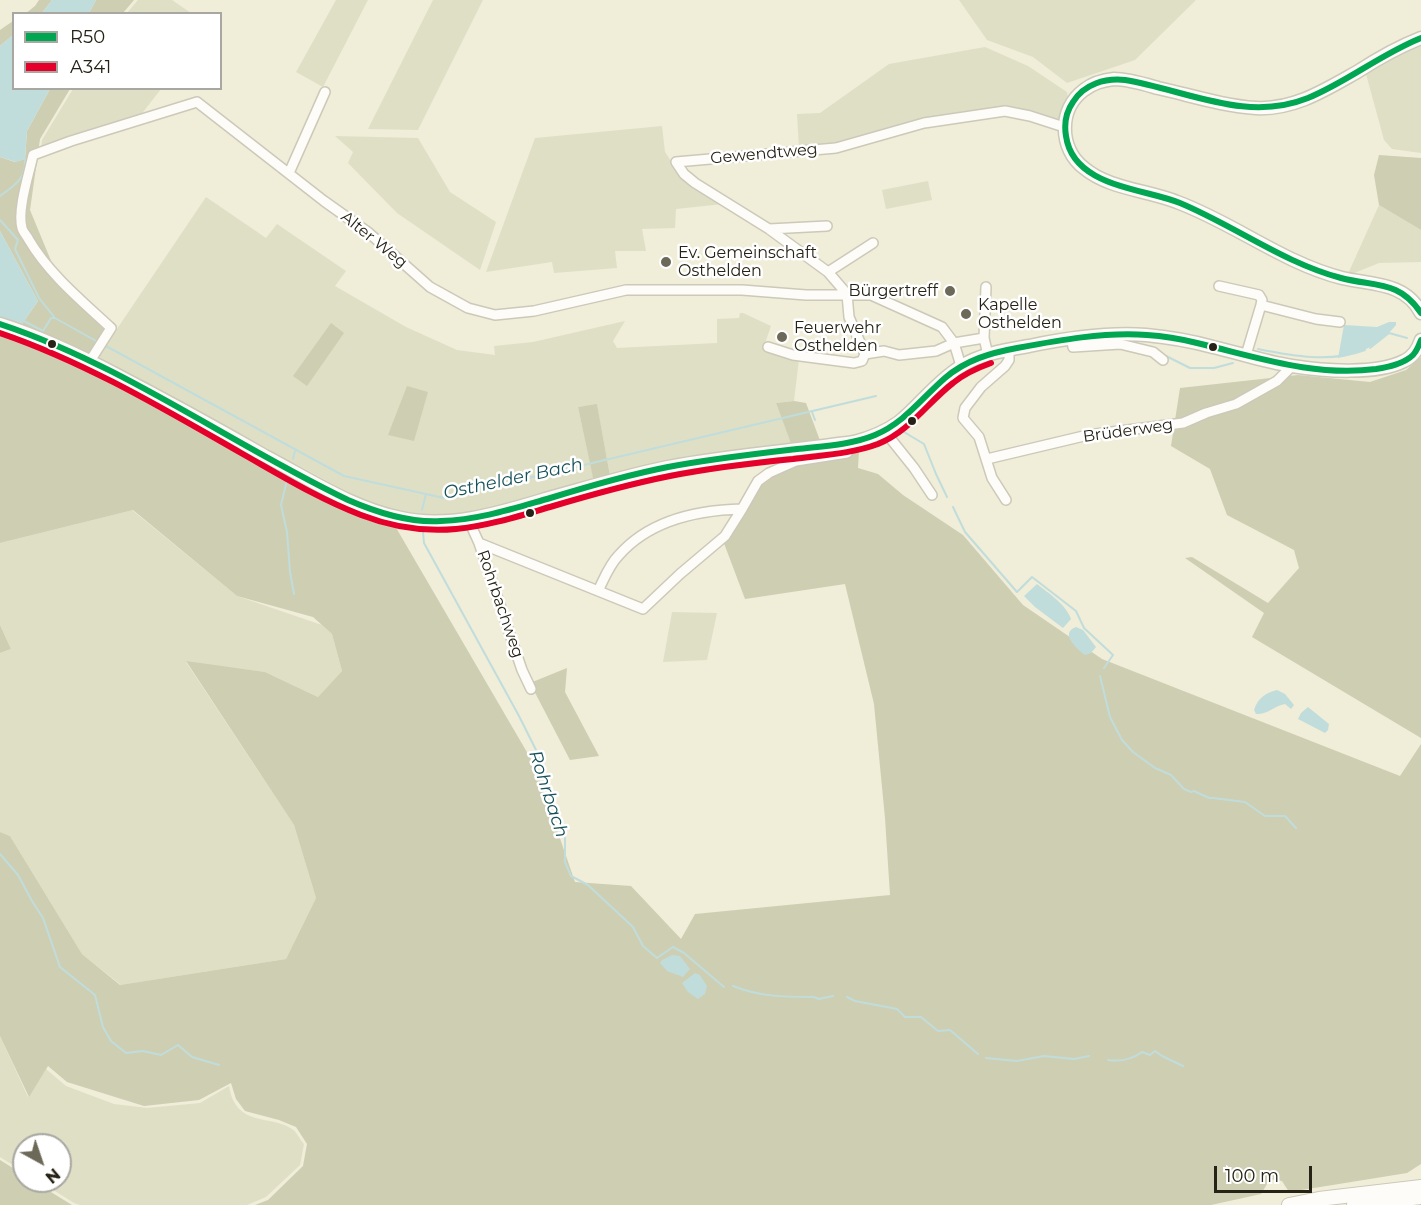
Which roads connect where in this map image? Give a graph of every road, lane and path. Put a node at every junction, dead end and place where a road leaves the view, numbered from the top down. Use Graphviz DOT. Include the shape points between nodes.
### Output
graph roads {
  1 [pos="1421,38"];
  2 [pos="326,92"];
  3 [pos="1065,127"];
  4 [pos="289,173"];
  5 [pos="827,226"];
  6 [pos="769,229"];
  7 [pos="873,243"];
  8 [pos="828,272"];
  9 [pos="1219,286"];
  10 [pos="986,287"];
  11 [pos="847,294"];
  12 [pos="1261,305"];
  13 [pos="1421,314"];
  14 [pos="1340,322"];
  15 [pos="0,324"];
  16 [pos="984,338"];
  17 [pos="1071,338"];
  18 [pos="1421,340"];
  19 [pos="954,343"];
  20 [pos="768,347"];
  21 [pos="1009,349"];
  22 [pos="865,354"];
  23 [pos="988,355"];
  24 [pos="1246,355"];
  25 [pos="1163,360"];
  26 [pos="90,361"];
  27 [pos="961,366"];
  28 [pos="1292,366"];
  29 [pos="887,429"];
  30 [pos="854,442"];
  31 [pos="987,459"];
  32 [pos="932,495"];
  33 [pos="1006,501"];
  34 [pos="742,509"];
  35 [pos="468,519"];
  36 [pos="479,543"];
  37 [pos="598,591"];
  38 [pos="531,689"];
  39 [pos="1416,1193"];
  40 [pos="1289,1205"];
  41 [pos="1354,1205"];
  1 -- 3 [label="main road" via="1315,95 1281,107 1240,106 1136,82 1107,80 1089,86 1075,99"];
  2 -- 4 [label="street"];
  3 -- 6 [label="street, Gewendtweg" via="1005,111 924,123 836,148 676,162 695,183"];
  3 -- 13 [label="main road" via="1072,156 1096,177 1194,208 1313,268 1395,289 1410,298"];
  4 -- 11 [label="street, Alter Weg" via="367,231 430,287 483,313 534,311 626,290"];
  4 -- 26 [label="street, Alter Weg" via="198,102 33,155 21,211 22,228 46,263 111,327"];
  5 -- 6 [label="street"];
  6 -- 8 [label="street, Gewendtweg"];
  7 -- 8 [label="street"];
  8 -- 11 [label="street, Gewendtweg"];
  9 -- 12 [label="street" via="1258,296"];
  10 -- 16 [label="street"];
  11 -- 19 [label="street, Alter Weg" via="871,295 942,327"];
  11 -- 22 [label="street" via="849,317"];
  12 -- 14 [label="street" via="1316,320"];
  12 -- 24 [label="street"];
  15 -- 26 [label="main road"];
  16 -- 19 [label="street"];
  16 -- 23 [label="street"];
  17 -- 21 [label="main road"];
  17 -- 24 [label="main road" via="1145,335"];
  17 -- 25 [label="street" via="1072,347 1120,344 1153,352"];
  18 -- 28 [label="main road" via="1411,357 1387,367 1364,370"];
  19 -- 22 [label="street" via="936,351"];
  19 -- 27 [label="street, Alter Weg"];
  20 -- 22 [label="street" via="793,355 855,363 862,361"];
  21 -- 23 [label="main road"];
  21 -- 31 [label="street" via="1005,366 965,408 963,418 979,436"];
  23 -- 27 [label="main road"];
  24 -- 28 [label="main road"];
  26 -- 35 [label="main road" via="339,496 376,512 426,521"];
  27 -- 29 [label="main road"];
  28 -- 31 [label="street, Brüderweg" via="1277,381 1236,404 1184,423 1088,435"];
  29 -- 30 [label="main road"];
  29 -- 32 [label="street"];
  30 -- 34 [label="street" via="847,453 796,461 769,473 758,481"];
  30 -- 35 [label="main road" via="667,467"];
  31 -- 33 [label="street" via="992,478"];
  34 -- 37 [label="street" via="676,519 638,536 607,571"];
  34 -- 37 [label="street" via="724,536 642,609"];
  35 -- 36 [label="street, Rohrbachweg"];
  36 -- 37 [label="street"];
  36 -- 38 [label="street, Rohrbachweg"];
  39 -- 40 [label="highway" via="1318,1199"];
  39 -- 41 [label="highway"];
}
